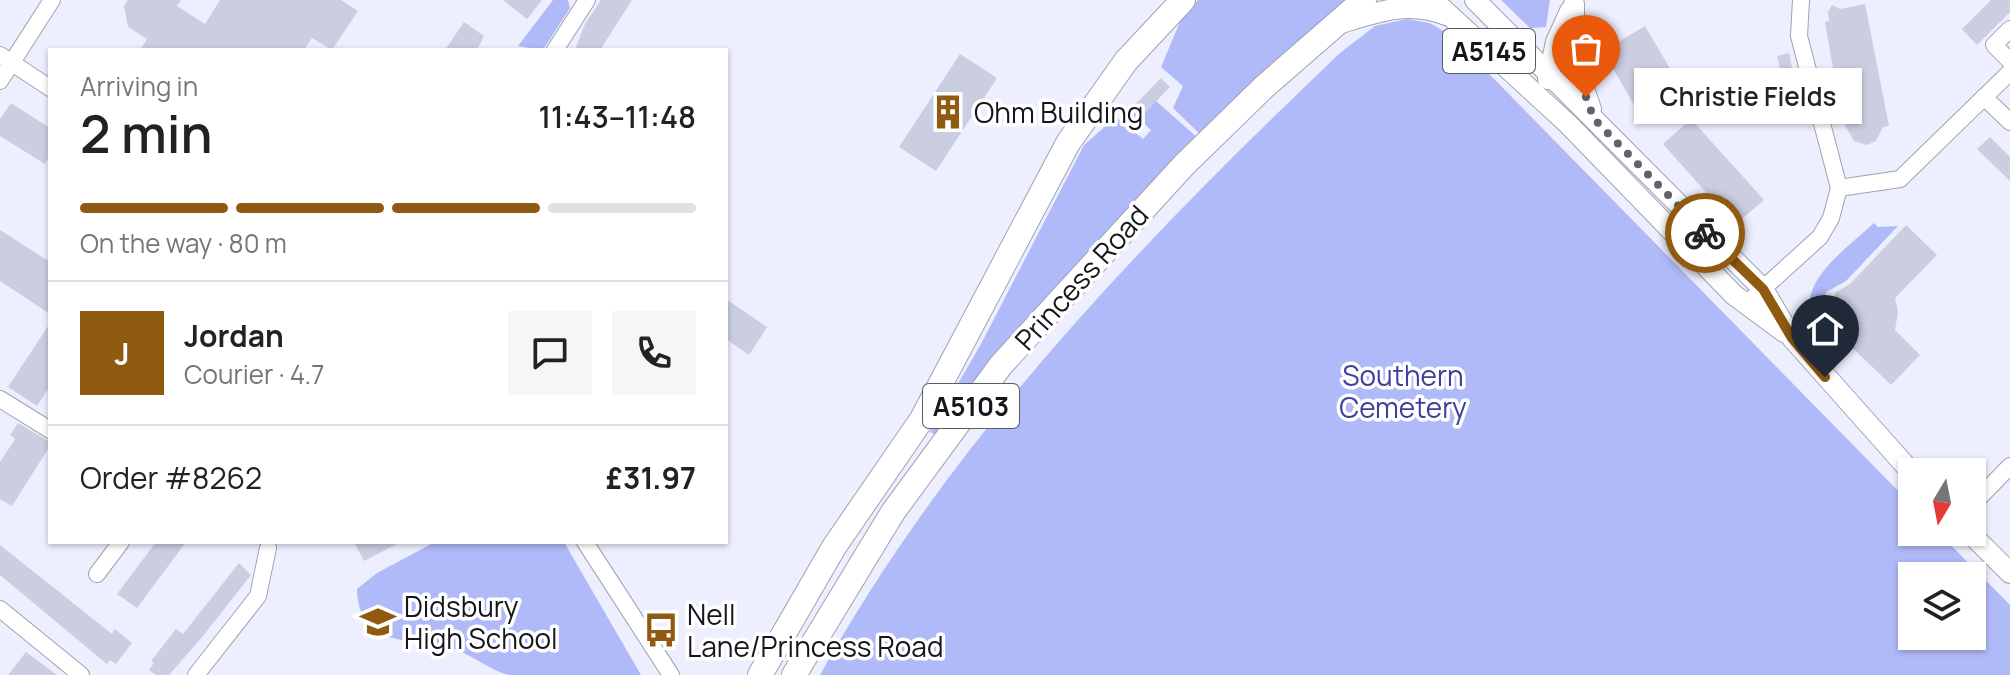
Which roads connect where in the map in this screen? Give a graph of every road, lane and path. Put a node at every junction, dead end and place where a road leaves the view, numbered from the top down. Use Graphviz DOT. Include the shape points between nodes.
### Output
graph roads {
  1 [pos="52,0"];
  2 [pos="586,0"];
  3 [pos="1183,0"];
  4 [pos="1364,0"];
  5 [pos="1433,0"];
  6 [pos="1475,0"];
  7 [pos="1801,0"];
  8 [pos="1574,2"];
  9 [pos="1338,23"];
  10 [pos="1462,26"];
  11 [pos="2010,29"];
  12 [pos="556,48"];
  13 [pos="6,59"];
  14 [pos="2010,61"];
  15 [pos="1549,70"];
  16 [pos="2010,72"];
  17 [pos="0,81"];
  18 [pos="48,87"];
  19 [pos="1984,97"];
  20 [pos="1546,103"];
  21 [pos="1594,119"];
  22 [pos="2010,122"];
  23 [pos="1839,188"];
  24 [pos="1763,289"];
  25 [pos="1745,305"];
  26 [pos="1792,338"];
  27 [pos="0,399"];
  28 [pos="48,429"];
  29 [pos="1899,458"];
  30 [pos="2010,466"];
  31 [pos="1986,491"];
  32 [pos="120,544"];
  33 [pos="586,544"];
  34 [pos="1983,546"];
  35 [pos="268,548"];
  36 [pos="2010,573"];
  37 [pos="97,574"];
  38 [pos="0,609"];
  39 [pos="81,675"];
  40 [pos="196,675"];
  41 [pos="671,675"];
  42 [pos="760,675"];
  43 [pos="794,675"];
  1 -- 13 [label="street"];
  2 -- 12 [label="street"];
  3 -- 42 [label="highway, Princess Road / A5103" via="1119,69 1068,143 922,419 834,547"];
  4 -- 9 [label="highway, Princess Road / A5103"];
  5 -- 10 [label="main road, A5145"];
  6 -- 15 [label="main road, A5145"];
  7 -- 23 [label="street" via="1799,36"];
  8 -- 15 [label="main road, A5145"];
  8 -- 21 [label="main road, A5145" via="1574,60"];
  9 -- 10 [label="main road, A5145" via="1407,6 1443,13"];
  9 -- 43 [label="highway, Princess Road / A5103" via="1184,165 1001,365 893,512"];
  10 -- 20 [label="main road, A5145"];
  11 -- 14 [label="street" via="1994,45"];
  13 -- 17 [label="street"];
  13 -- 18 [label="street"];
  15 -- 20 [label="main road, A5145"];
  15 -- 21 [label="main road, A5145"];
  16 -- 19 [label="street"];
  19 -- 22 [label="street"];
  19 -- 23 [label="street" via="1900,179"];
  20 -- 25 [label="main road, A5145"];
  21 -- 24 [label="main road, A5145"];
  23 -- 24 [label="street" via="1820,237"];
  24 -- 25 [label="street"];
  24 -- 26 [label="main road, A5145"];
  25 -- 26 [label="main road, A5145"];
  26 -- 29 [label="main road, A5145"];
  27 -- 28 [label="street"];
  30 -- 31 [label="street"];
  32 -- 37 [label="street"];
  33 -- 41 [label="street"];
  34 -- 36 [label="main road"];
  35 -- 40 [label="street" via="258,596"];
  38 -- 39 [label="street"];
}
